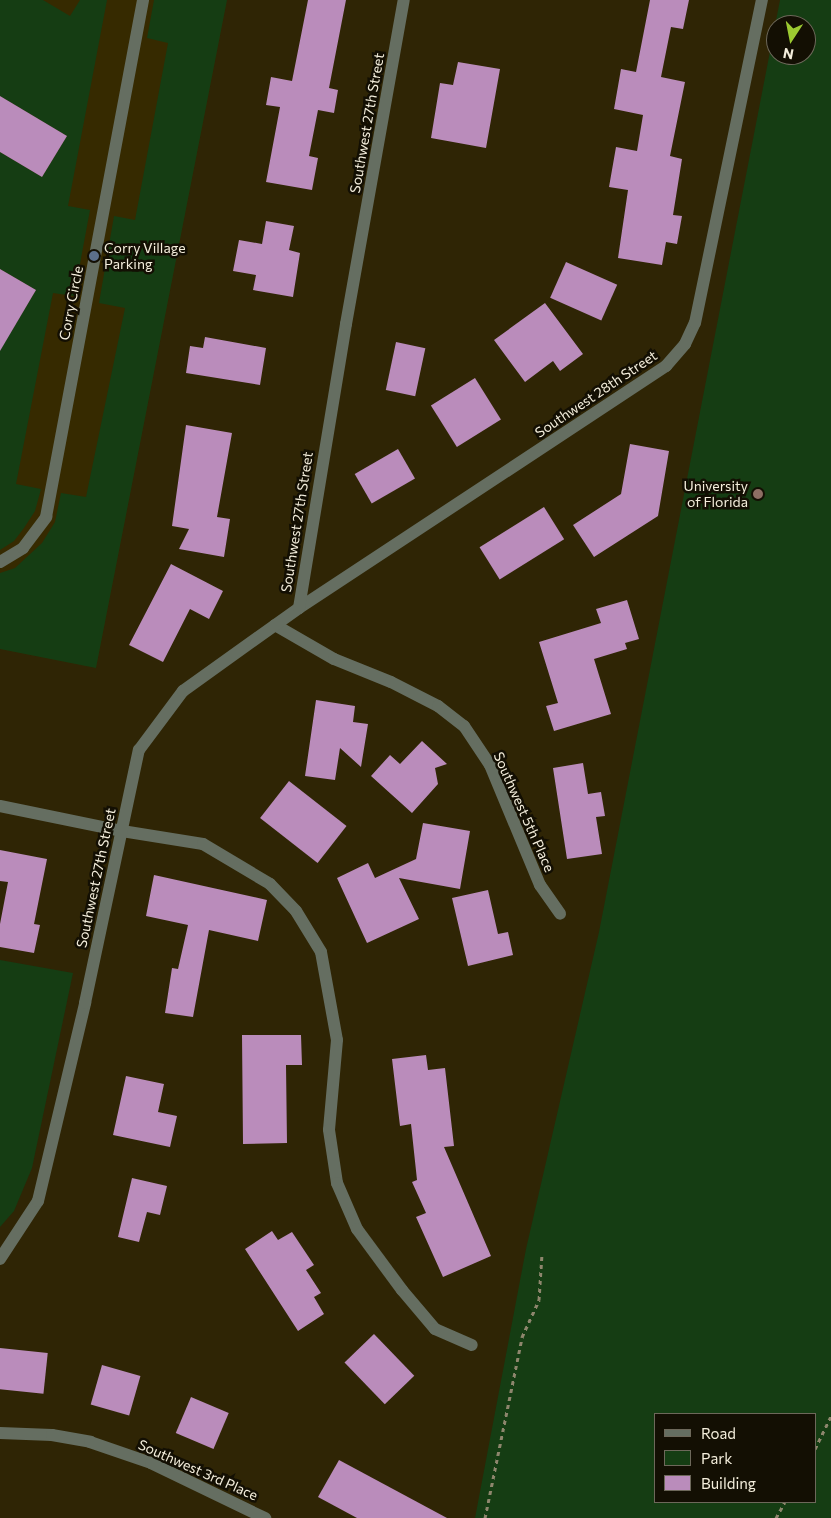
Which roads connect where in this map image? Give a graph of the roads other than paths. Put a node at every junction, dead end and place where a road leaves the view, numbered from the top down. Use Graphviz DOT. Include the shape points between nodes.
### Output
graph roads {
  1 [pos="143,0"];
  2 [pos="404,0"];
  3 [pos="762,0"];
  4 [pos="0,562"];
  5 [pos="299,608"];
  6 [pos="275,625"];
  7 [pos="0,806"];
  8 [pos="122,831"];
  9 [pos="560,914"];
  10 [pos="0,1259"];
  11 [pos="472,1345"];
  12 [pos="0,1433"];
  13 [pos="265,1518"];
  1 -- 4 [label="street, Corry Circle" via="46,517 23,548"];
  2 -- 5 [label="street, Southwest 27th Street"];
  3 -- 5 [label="street, Southwest 28th Street" via="695,323 685,344 666,366"];
  5 -- 6 [label="street, Southwest 27th Street"];
  6 -- 8 [label="street, Southwest 27th Street" via="183,691 139,750"];
  6 -- 9 [label="street, Southwest 5th Place" via="334,659 391,682 438,706 464,726 490,765 540,885"];
  7 -- 8 [label="street"];
  8 -- 10 [label="street, Southwest 27th Street" via="38,1201"];
  8 -- 11 [label="street" via="203,844 270,884 296,911 321,952 336,1040 329,1130 337,1183 357,1229 402,1290 435,1329"];
  12 -- 13 [label="street, Southwest 3rd Place" via="52,1435 90,1442 151,1463"];
}
